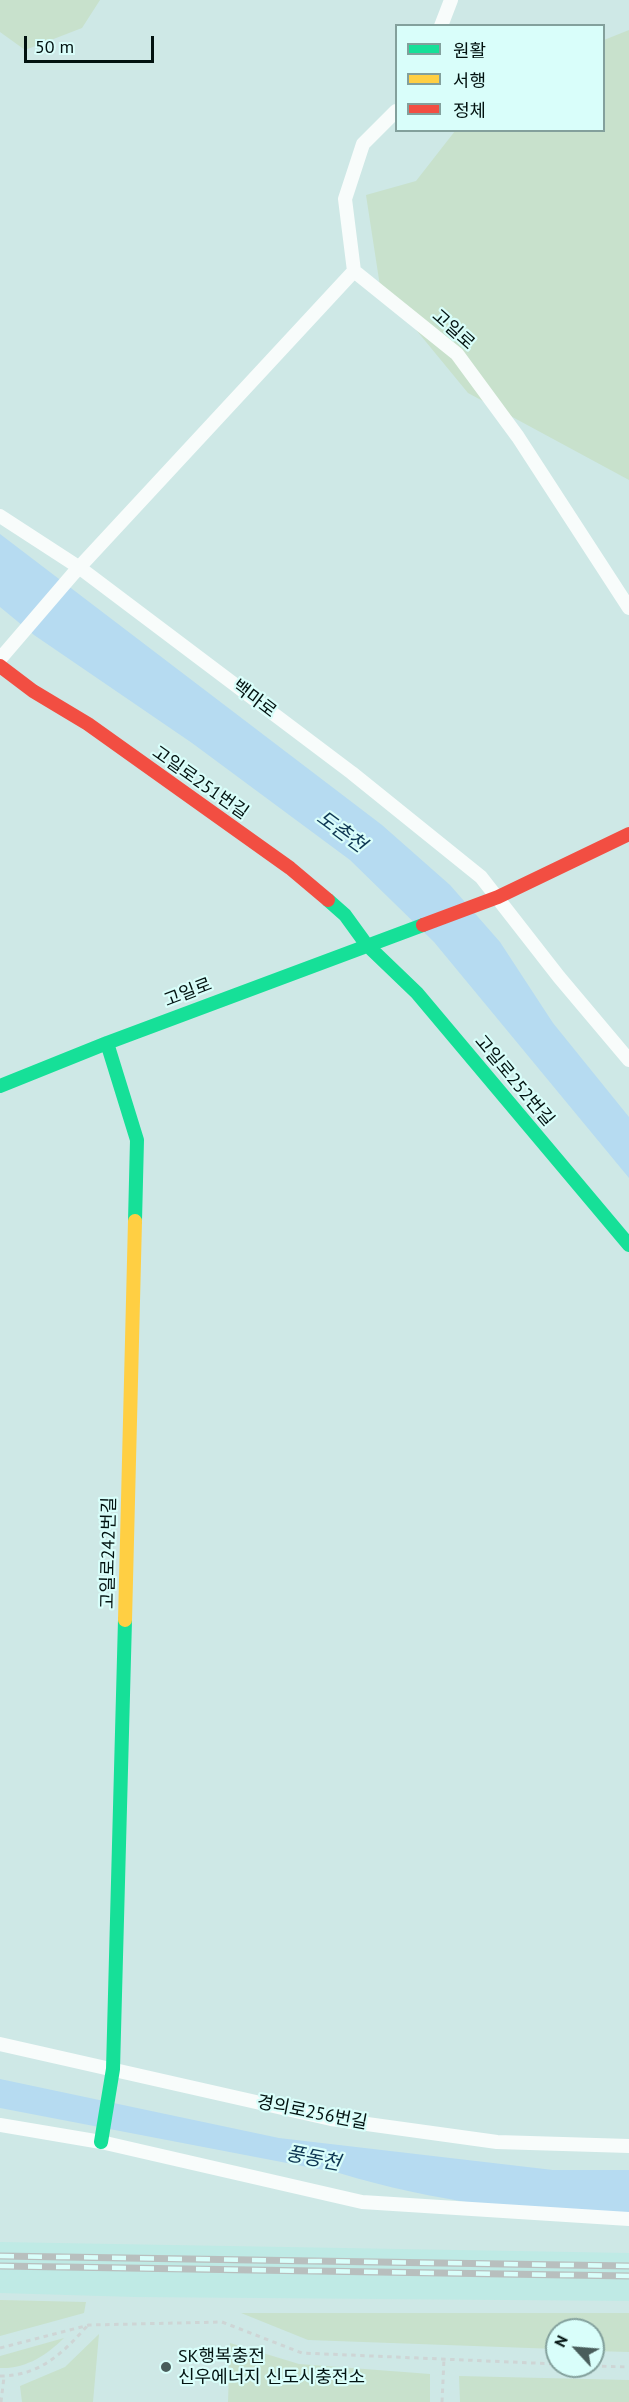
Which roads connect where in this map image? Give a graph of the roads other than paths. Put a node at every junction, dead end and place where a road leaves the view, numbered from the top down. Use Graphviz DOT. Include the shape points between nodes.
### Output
graph roads {
  1 [pos="452,0"];
  2 [pos="442,24"];
  3 [pos="395,112"];
  4 [pos="354,271"];
  5 [pos="0,516"];
  6 [pos="77,571"];
  7 [pos="629,608"];
  8 [pos="0,659"];
  9 [pos="0,666"];
  10 [pos="629,834"];
  11 [pos="498,897"];
  12 [pos="366,944"];
  13 [pos="107,1043"];
  14 [pos="629,1060"];
  15 [pos="0,1086"];
  16 [pos="629,1245"];
  17 [pos="0,2044"];
  18 [pos="113,2076"];
  19 [pos="0,2125"];
  20 [pos="102,2138"];
  21 [pos="629,2146"];
  22 [pos="629,2219"];
  1 -- 2 [label="street"];
  3 -- 4 [label="street" via="363,144 345,199"];
  4 -- 6 [label="street"];
  4 -- 7 [label="street, 고일로" via="457,354 518,437"];
  5 -- 6 [label="street, 백마로"];
  6 -- 8 [label="street"];
  6 -- 11 [label="street, 백마로" via="429,833 481,877"];
  9 -- 12 [label="street, 고일로251번길" via="290,868 345,915"];
  10 -- 11 [label="street"];
  11 -- 12 [label="street, 고일로"];
  11 -- 14 [label="street, 백마로"];
  12 -- 13 [label="street, 고일로"];
  12 -- 16 [label="street, 고일로252번길" via="417,993"];
  13 -- 15 [label="street, 고일로"];
  13 -- 18 [label="street, 고일로242번길" via="137,1140"];
  17 -- 18 [label="street, 경의로256번길"];
  18 -- 20 [label="street, 고일로242번길"];
  18 -- 21 [label="street, 경의로256번길" via="331,2119 496,2142"];
  19 -- 20 [label="street"];
  20 -- 22 [label="street" via="362,2202"];
}
